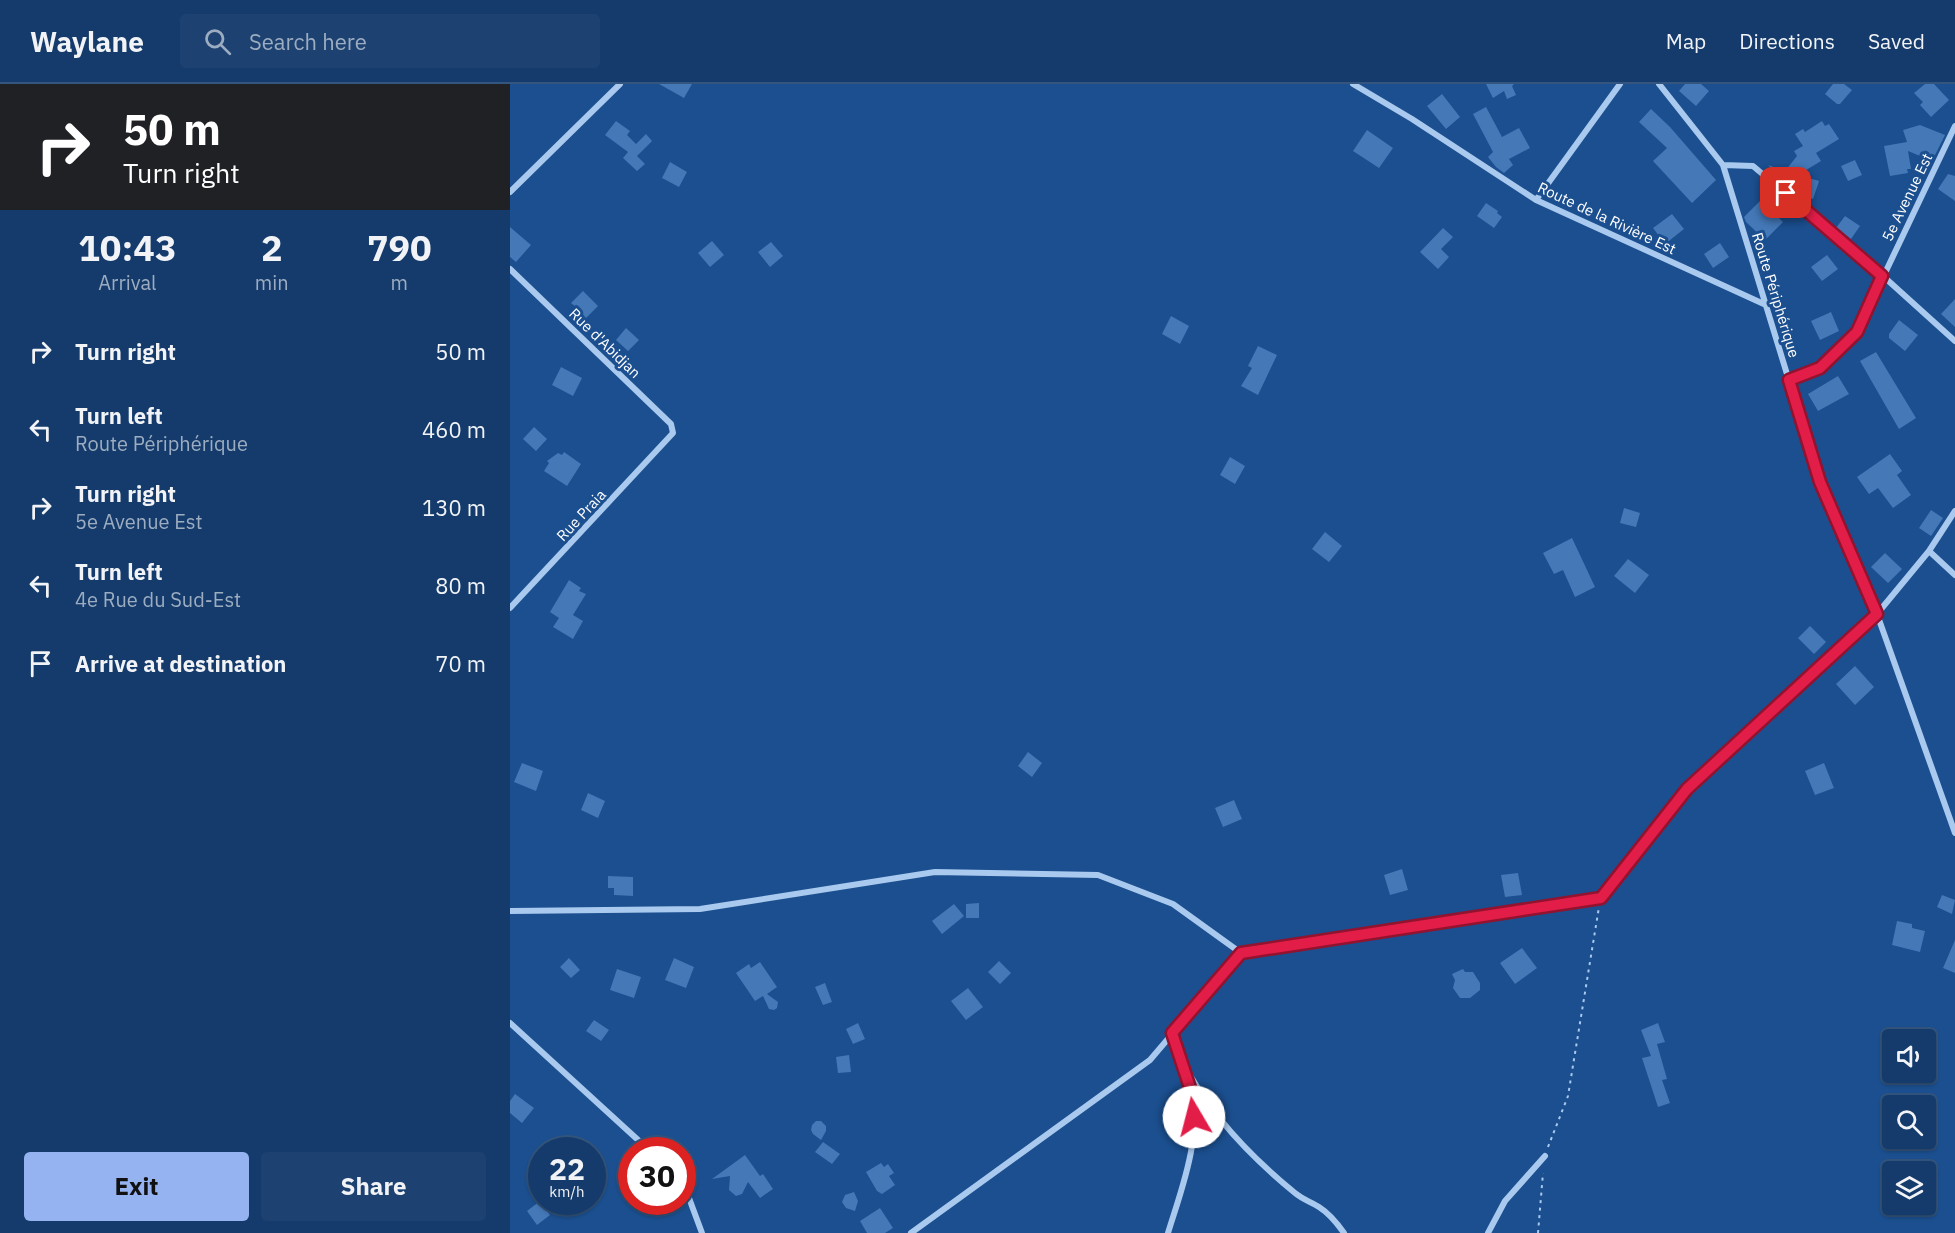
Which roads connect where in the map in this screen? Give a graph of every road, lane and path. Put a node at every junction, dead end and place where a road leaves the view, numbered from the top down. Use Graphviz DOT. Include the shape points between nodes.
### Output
graph roads {
  1 [pos="620,84"];
  2 [pos="1353,84"];
  3 [pos="1620,84"];
  4 [pos="1659,84"];
  5 [pos="1955,126"];
  6 [pos="1723,165"];
  7 [pos="510,192"];
  8 [pos="1536,200"];
  9 [pos="510,269"];
  10 [pos="1882,276"];
  11 [pos="1766,305"];
  12 [pos="1955,340"];
  13 [pos="1789,380"];
  14 [pos="669,439"];
  15 [pos="1955,511"];
  16 [pos="1929,551"];
  17 [pos="1955,575"];
  18 [pos="510,608"];
  19 [pos="1877,614"];
  20 [pos="1955,833"];
  21 [pos="1601,898"];
  22 [pos="510,911"];
  23 [pos="1241,953"];
  24 [pos="510,1023"];
  25 [pos="1172,1033"];
  26 [pos="1184,1064"];
  27 [pos="635,1137"];
  28 [pos="1545,1156"];
  29 [pos="695,1215"];
  30 [pos="702,1233"];
  31 [pos="911,1233"];
  32 [pos="1168,1233"];
  33 [pos="1344,1233"];
  34 [pos="1488,1233"];
  35 [pos="1538,1233"];
  1 -- 7 [label="street"];
  2 -- 8 [label="street, Route de la Rivière Est"];
  3 -- 8 [label="street"];
  4 -- 6 [label="street, Route Périphérique"];
  5 -- 10 [label="street, 5e Avenue Est"];
  6 -- 10 [label="street" via="1753,166"];
  6 -- 11 [label="street, Route Périphérique"];
  8 -- 11 [label="street, Route de la Rivière Est"];
  9 -- 14 [label="street, Rue d'Abidjan" via="671,424 673,433"];
  10 -- 12 [label="street"];
  10 -- 13 [label="street, 5e Avenue Est" via="1857,332 1820,368"];
  11 -- 13 [label="street, Route Périphérique"];
  13 -- 19 [label="street, Route Périphérique" via="1820,482"];
  14 -- 18 [label="street, Rue Praia"];
  15 -- 16 [label="street"];
  16 -- 17 [label="street"];
  16 -- 19 [label="street"];
  19 -- 20 [label="street, Route Périphérique"];
  19 -- 21 [label="street" via="1687,789"];
  21 -- 23 [label="street"];
  21 -- 28 [label="path" via="1568,1096"];
  22 -- 23 [label="street" via="700,909 935,872 1098,875 1173,904"];
  23 -- 25 [label="street"];
  24 -- 27 [label="street"];
  25 -- 26 [label="street"];
  25 -- 31 [label="street" via="1150,1060"];
  26 -- 32 [label="street" via="1194,1100 1194,1145"];
  26 -- 33 [label="street" via="1216,1115 1297,1195 1332,1216"];
  28 -- 34 [label="street" via="1505,1200"];
  28 -- 35 [label="path"];
  29 -- 30 [label="street"];
}
